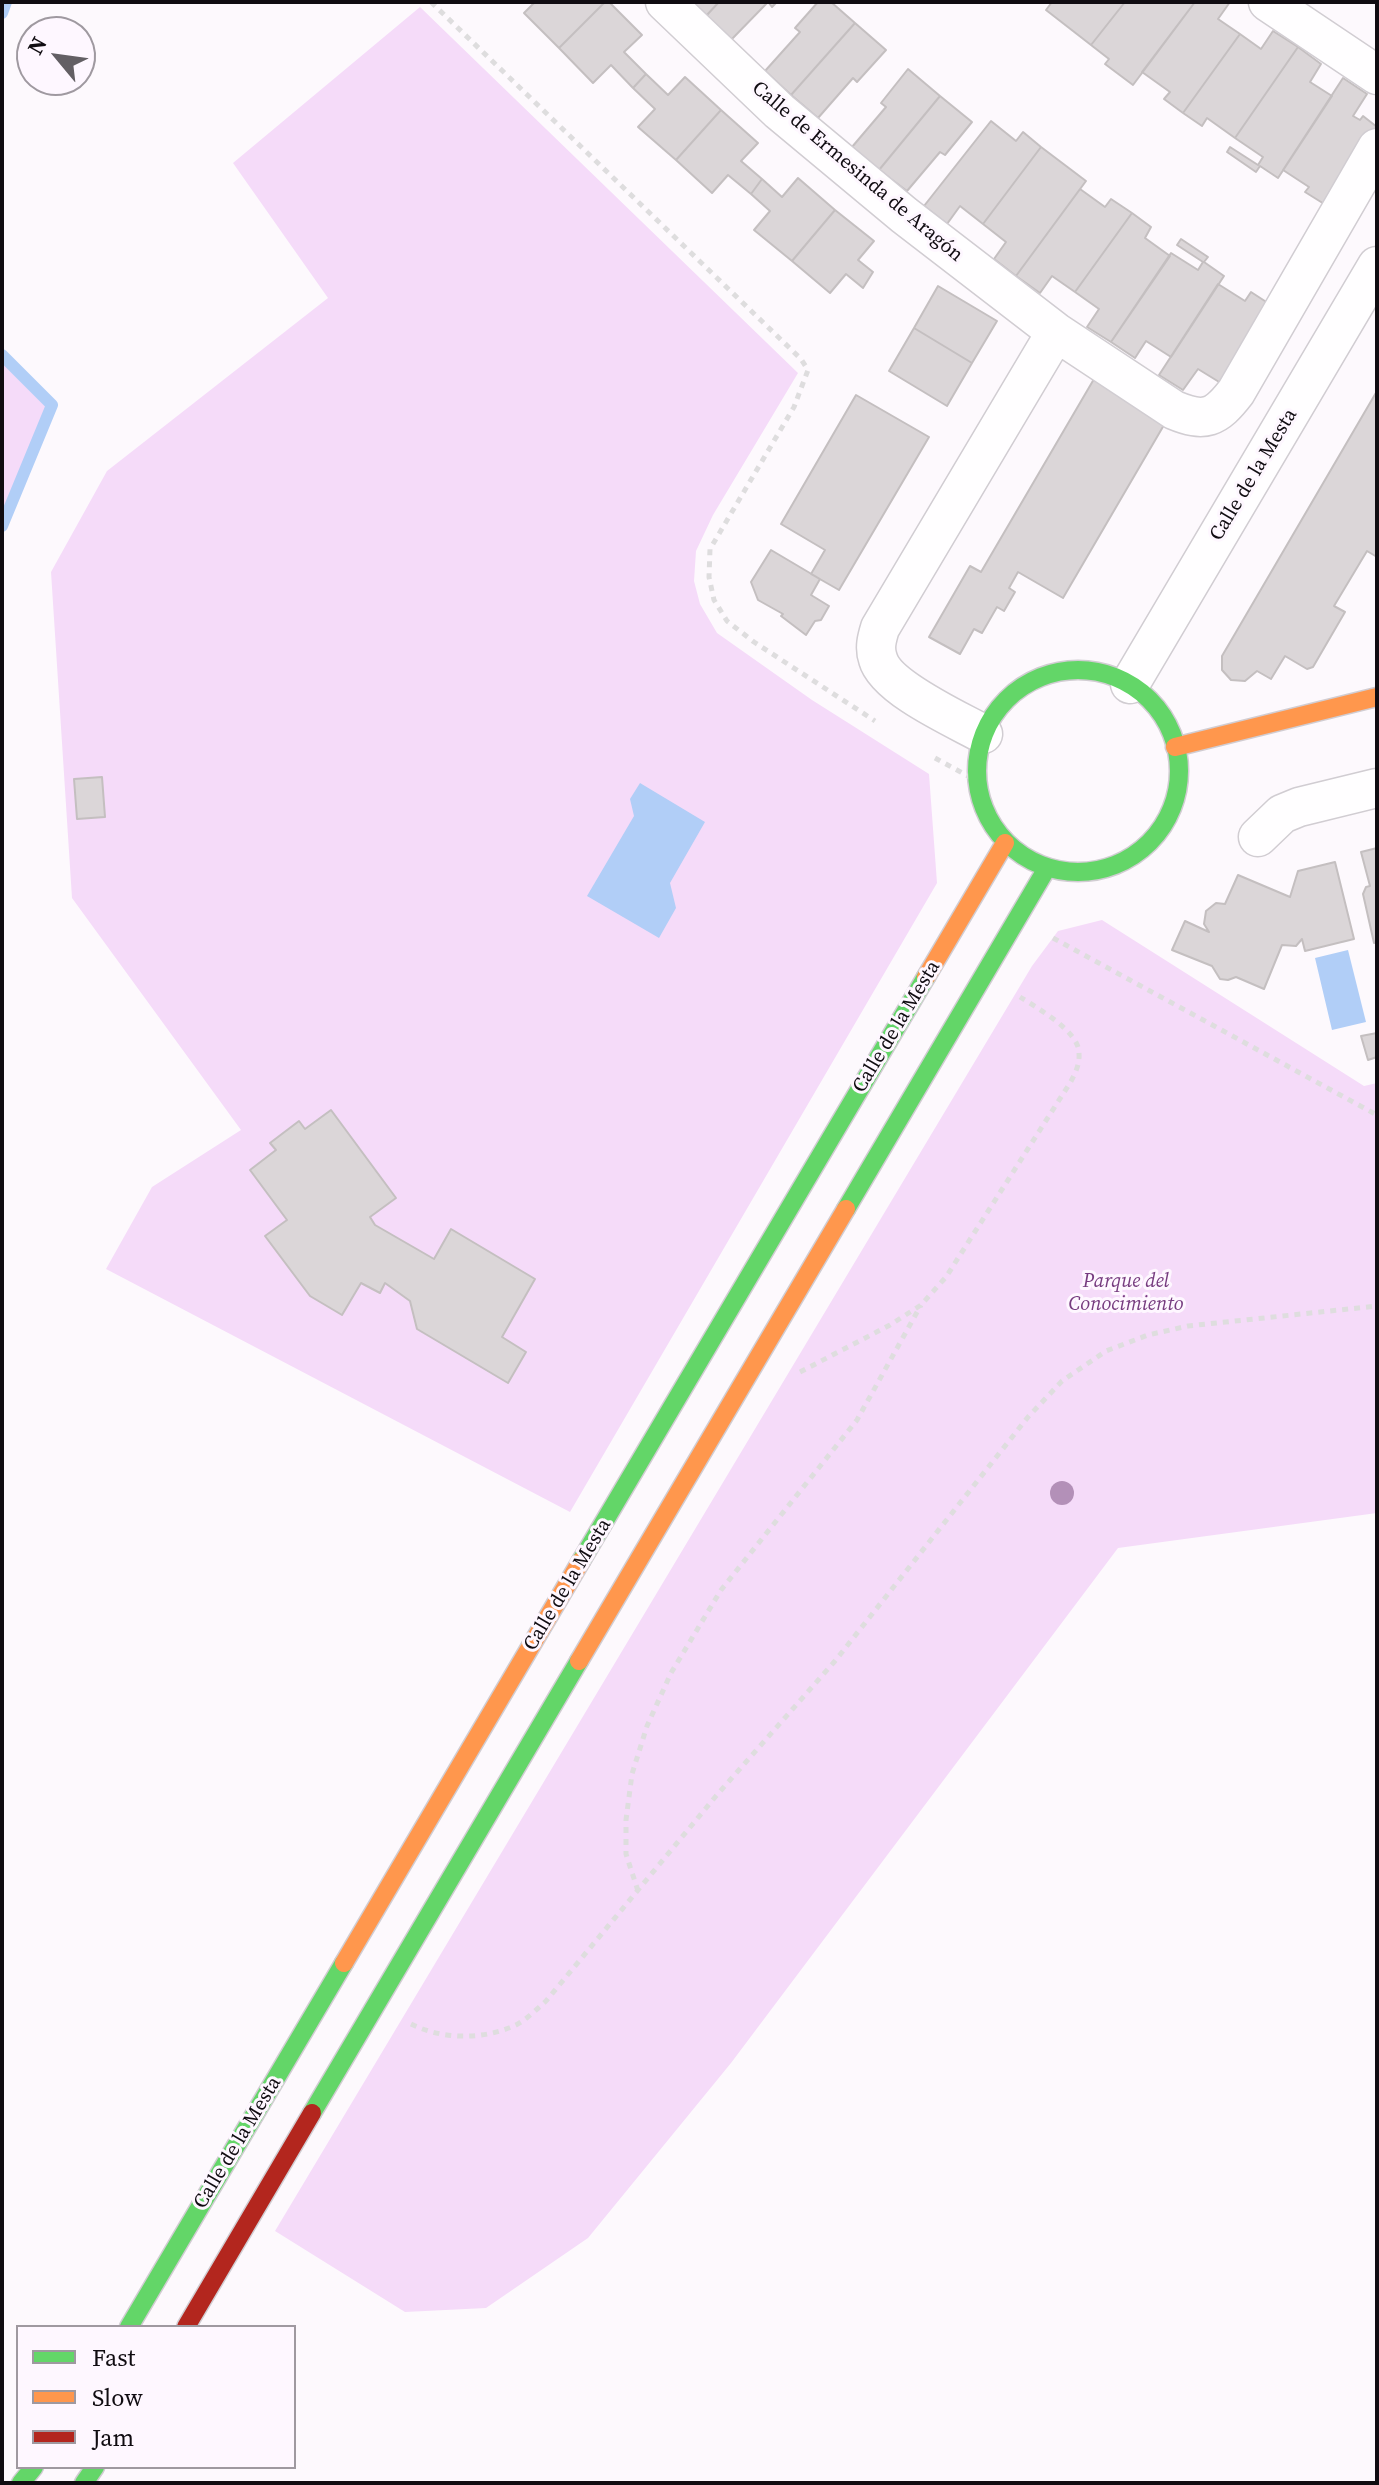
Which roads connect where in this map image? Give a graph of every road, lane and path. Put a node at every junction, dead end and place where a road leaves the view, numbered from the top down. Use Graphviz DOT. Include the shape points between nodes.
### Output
graph roads {
  1 [pos="431,2"];
  2 [pos="665,2"];
  3 [pos="1268,2"];
  4 [pos="1377,75"];
  5 [pos="1377,148"];
  6 [pos="1377,266"];
  7 [pos="1056,332"];
  8 [pos="1130,684"];
  9 [pos="1377,697"];
  10 [pos="885,726"];
  11 [pos="983,734"];
  12 [pos="1175,747"];
  13 [pos="931,755"];
  14 [pos="977,781"];
  15 [pos="1377,788"];
  16 [pos="1258,837"];
  17 [pos="1005,843"];
  18 [pos="1047,868"];
  19 [pos="1017,918"];
  20 [pos="985,975"];
  21 [pos="1376,1113"];
  22 [pos="921,1305"];
  23 [pos="1377,1306"];
  24 [pos="794,1375"];
  25 [pos="638,1892"];
  26 [pos="375,2006"];
  27 [pos="130,2325"];
  28 [pos="187,2325"];
  1 -- 10 [label="path" via="808,370 794,407 710,549 709,577 714,600 727,621"];
  2 -- 7 [label="street, Calle de Ermesinda de Aragón" via="779,111"];
  3 -- 4 [label="street"];
  5 -- 7 [label="street, Calle de Ermesinda de Aragón" via="1223,410 1192,418 1174,410"];
  6 -- 8 [label="street, Calle de la Mesta"];
  7 -- 11 [label="street" via="880,628 876,643 878,660 895,683"];
  8 -- 11 [label="street" via="1079,670 1044,675 1006,699"];
  8 -- 12 [label="street" via="1159,710"];
  9 -- 12 [label="street"];
  11 -- 14 [label="street"];
  12 -- 18 [label="street" via="1175,803 1153,840 1116,866 1067,873"];
  13 -- 14 [label="path"];
  14 -- 17 [label="street" via="983,808"];
  15 -- 16 [label="street" via="1299,807 1282,814"];
  17 -- 18 [label="street"];
  17 -- 27 [label="street, Calle de la Mesta"];
  18 -- 19 [label="street"];
  19 -- 20 [label="street"];
  19 -- 21 [label="path"];
  20 -- 22 [label="path" via="1074,1038 1080,1050 1078,1066 946,1277"];
  20 -- 26 [label="street"];
  22 -- 24 [label="path"];
  22 -- 25 [label="path" via="857,1420 721,1590 671,1673 632,1774 626,1854"];
  23 -- 25 [label="path" via="1148,1335 1106,1351 1062,1381 835,1661"];
  25 -- 26 [label="path" via="546,2001 518,2024 454,2037 421,2029"];
  26 -- 28 [label="street"];
}
